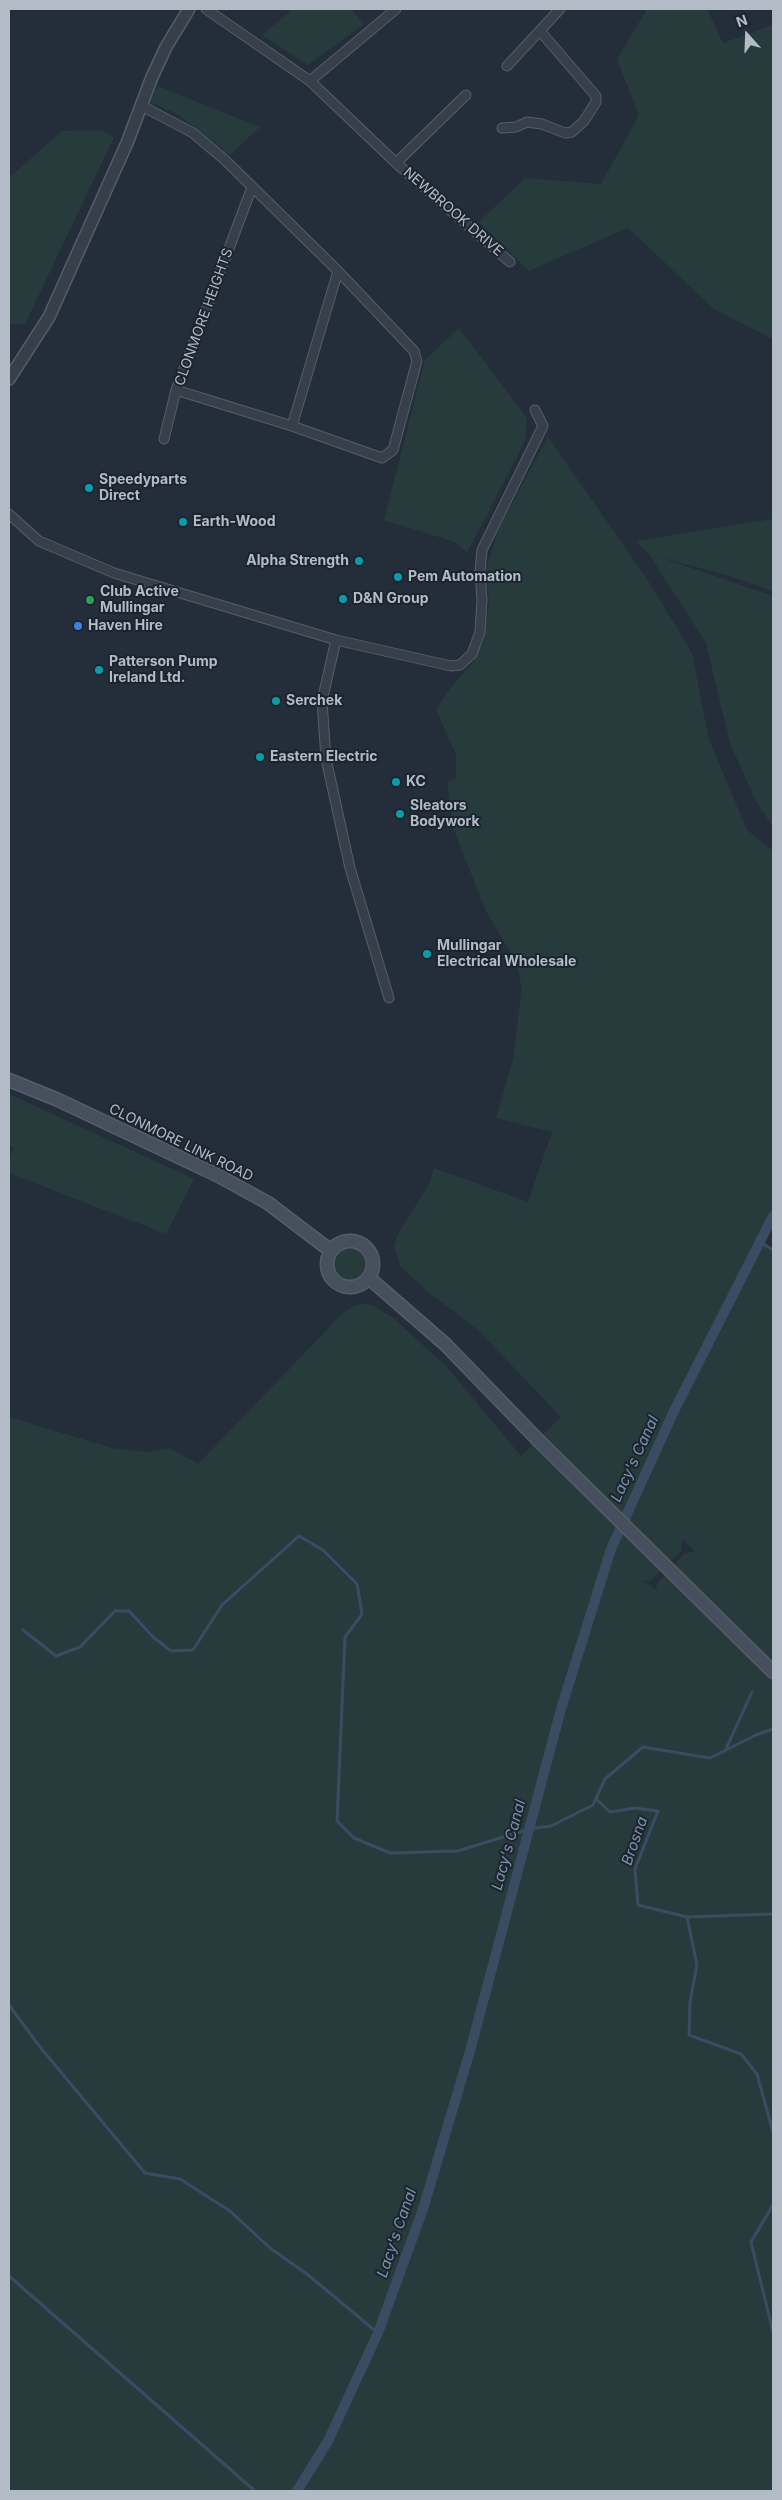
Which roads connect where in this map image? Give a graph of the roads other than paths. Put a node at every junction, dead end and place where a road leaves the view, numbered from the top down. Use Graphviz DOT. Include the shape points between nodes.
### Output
graph roads {
  1 [pos="189,9"];
  2 [pos="206,9"];
  3 [pos="396,9"];
  4 [pos="560,9"];
  5 [pos="540,31"];
  6 [pos="506,66"];
  7 [pos="310,81"];
  8 [pos="466,95"];
  9 [pos="142,106"];
  10 [pos="502,128"];
  11 [pos="396,163"];
  12 [pos="252,187"];
  13 [pos="510,262"];
  14 [pos="338,270"];
  15 [pos="9,379"];
  16 [pos="176,390"];
  17 [pos="535,410"];
  18 [pos="292,426"];
  19 [pos="164,439"];
  20 [pos="9,514"];
  21 [pos="336,640"];
  22 [pos="389,998"];
  23 [pos="9,1080"];
  24 [pos="331,1250"];
  25 [pos="369,1278"];
  26 [pos="773,1672"];
  1 -- 9 [label="street" via="166,47"];
  2 -- 7 [label="street, NEWBROOK DRIVE"];
  3 -- 7 [label="street"];
  4 -- 5 [label="street"];
  5 -- 6 [label="street"];
  5 -- 10 [label="street" via="596,96 596,102 572,132 527,122"];
  7 -- 11 [label="street, NEWBROOK DRIVE"];
  8 -- 11 [label="street, NEWBROOK DRIVE"];
  9 -- 12 [label="street, CLONMORE HEIGHTS" via="193,133"];
  9 -- 15 [label="street" via="49,317"];
  11 -- 13 [label="street, NEWBROOK DRIVE"];
  12 -- 14 [label="street, CLONMORE HEIGHTS"];
  12 -- 16 [label="street, CLONMORE HEIGHTS"];
  14 -- 18 [label="street"];
  14 -- 18 [label="street, CLONMORE HEIGHTS" via="416,356 393,450 382,458"];
  16 -- 18 [label="street, CLONMORE HEIGHTS"];
  16 -- 19 [label="street"];
  17 -- 21 [label="street" via="543,426 482,550 480,632 472,654 460,665 451,666"];
  20 -- 21 [label="street" via="39,541 114,573"];
  21 -- 22 [label="street" via="322,701 326,759 350,868"];
  23 -- 24 [label="main road, CLONMORE LINK ROAD" via="217,1175 268,1203"];
  24 -- 25 [label="main road" via="328,1272 338,1284 351,1288"];
  24 -- 25 [label="main road" via="350,1240 364,1244 373,1256 373,1272"];
  25 -- 26 [label="main road" via="445,1344 538,1441"];
}
